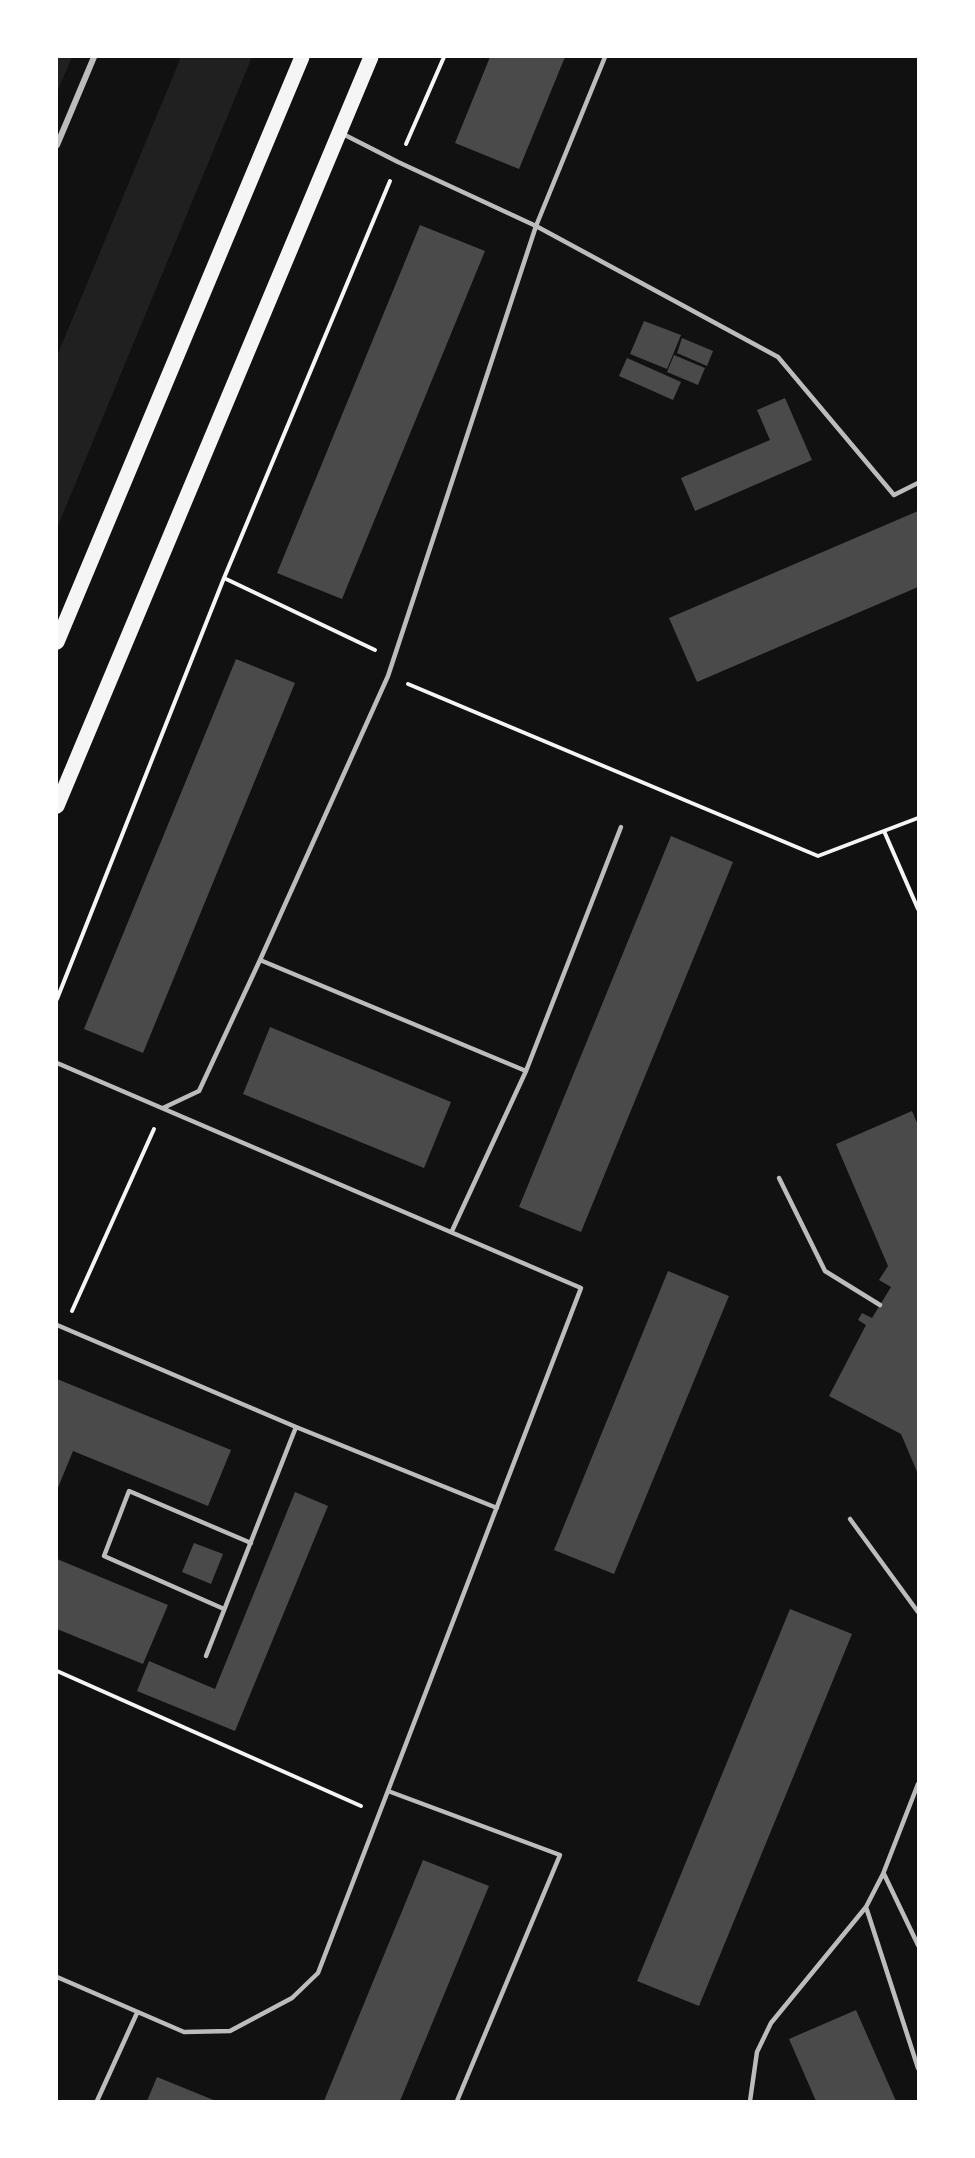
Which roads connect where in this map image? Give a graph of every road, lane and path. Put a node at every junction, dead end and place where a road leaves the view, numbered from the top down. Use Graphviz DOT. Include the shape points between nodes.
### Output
graph roads {
  1 [pos="94,57"];
  2 [pos="302,57"];
  3 [pos="371,57"];
  4 [pos="444,57"];
  5 [pos="605,57"];
  6 [pos="340,132"];
  7 [pos="57,145"];
  8 [pos="398,162"];
  9 [pos="536,226"];
  10 [pos="918,483"];
  11 [pos="224,578"];
  12 [pos="57,642"];
  13 [pos="388,676"];
  14 [pos="57,806"];
  15 [pos="918,818"];
  16 [pos="621,827"];
  17 [pos="885,831"];
  18 [pos="918,909"];
  19 [pos="260,960"];
  20 [pos="57,999"];
  21 [pos="57,1063"];
  22 [pos="526,1071"];
  23 [pos="163,1108"];
  24 [pos="779,1178"];
  25 [pos="452,1231"];
  26 [pos="880,1305"];
  27 [pos="57,1325"];
  28 [pos="65,1328"];
  29 [pos="296,1427"];
  30 [pos="497,1508"];
  31 [pos="850,1519"];
  32 [pos="251,1543"];
  33 [pos="224,1610"];
  34 [pos="918,1612"];
  35 [pos="206,1656"];
  36 [pos="57,1671"];
  37 [pos="918,1784"];
  38 [pos="388,1791"];
  39 [pos="379,1814"];
  40 [pos="884,1874"];
  41 [pos="866,1907"];
  42 [pos="918,1945"];
  43 [pos="57,1977"];
  44 [pos="137,2013"];
  45 [pos="918,2068"];
  46 [pos="97,2101"];
  47 [pos="457,2101"];
  48 [pos="750,2101"];
  1 -- 7 [label="street"];
  2 -- 12 [label="main road"];
  3 -- 6 [label="main road"];
  4 -- 8 [label="path"];
  5 -- 9 [label="lane"];
  6 -- 8 [label="lane"];
  6 -- 14 [label="main road"];
  8 -- 9 [label="lane"];
  8 -- 11 [label="path"];
  9 -- 10 [label="lane" via="778,357 894,495"];
  9 -- 13 [label="lane"];
  11 -- 13 [label="path" via="381,653"];
  11 -- 20 [label="path"];
  13 -- 17 [label="path" via="818,856"];
  13 -- 19 [label="lane"];
  15 -- 17 [label="path"];
  16 -- 22 [label="lane"];
  17 -- 18 [label="path"];
  19 -- 22 [label="lane"];
  19 -- 23 [label="lane" via="199,1091"];
  21 -- 23 [label="lane"];
  22 -- 25 [label="lane"];
  23 -- 25 [label="lane"];
  23 -- 28 [label="path"];
  24 -- 26 [label="lane" via="825,1272"];
  25 -- 30 [label="lane" via="581,1288"];
  27 -- 28 [label="lane"];
  28 -- 29 [label="lane"];
  29 -- 30 [label="lane"];
  29 -- 32 [label="lane"];
  30 -- 38 [label="lane"];
  31 -- 34 [label="lane"];
  32 -- 33 [label="lane"];
  32 -- 33 [label="lane" via="129,1491 104,1556"];
  33 -- 35 [label="lane"];
  36 -- 39 [label="path"];
  37 -- 40 [label="lane"];
  38 -- 39 [label="lane"];
  38 -- 47 [label="lane" via="560,1855"];
  39 -- 44 [label="lane" via="318,1973 292,1998 230,2031 184,2032"];
  40 -- 41 [label="lane"];
  40 -- 42 [label="lane"];
  41 -- 45 [label="lane"];
  41 -- 48 [label="lane" via="771,2024 757,2052"];
  43 -- 44 [label="lane"];
  44 -- 46 [label="lane"];
}
